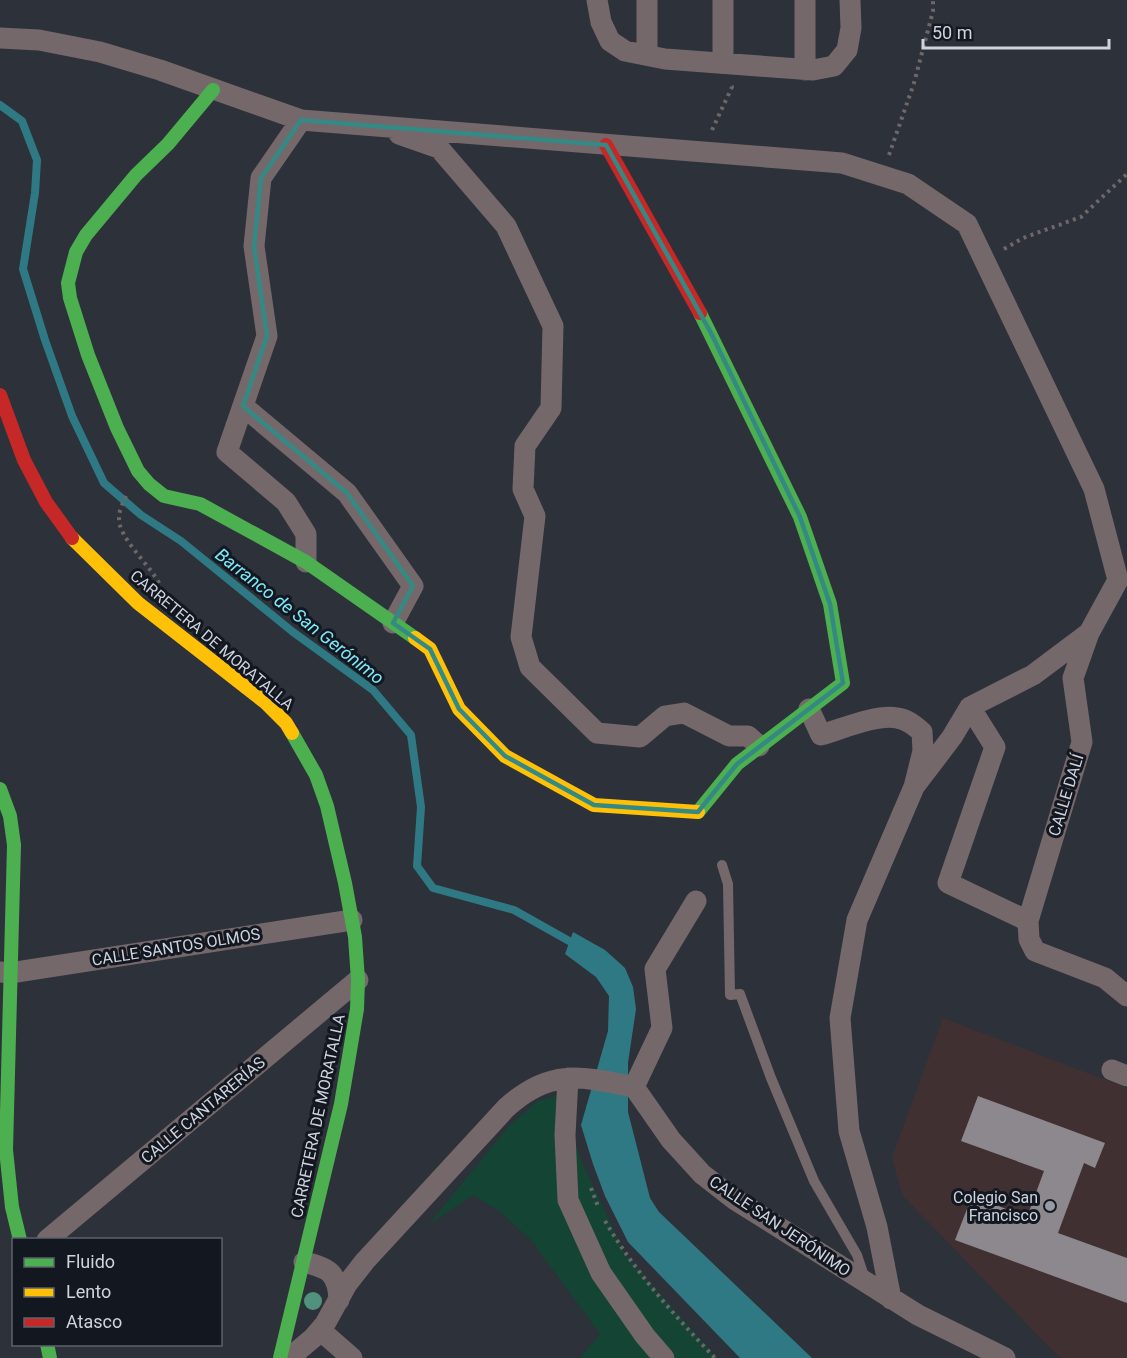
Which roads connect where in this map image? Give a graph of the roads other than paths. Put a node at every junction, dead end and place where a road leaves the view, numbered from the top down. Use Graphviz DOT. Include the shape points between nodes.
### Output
graph roads {
  1 [pos="597,0"];
  2 [pos="647,0"];
  3 [pos="723,0"];
  4 [pos="805,0"];
  5 [pos="850,0"];
  6 [pos="0,38"];
  7 [pos="647,55"];
  8 [pos="716,63"];
  9 [pos="805,70"];
  10 [pos="213,90"];
  11 [pos="301,120"];
  12 [pos="373,125"];
  13 [pos="606,145"];
  14 [pos="0,395"];
  15 [pos="243,406"];
  16 [pos="306,561"];
  17 [pos="393,623"];
  18 [pos="1089,633"];
  19 [pos="970,707"];
  20 [pos="809,708"];
  21 [pos="759,746"];
  22 [pos="914,787"];
  23 [pos="0,789"];
  24 [pos="722,865"];
  25 [pos="696,901"];
  26 [pos="352,920"];
  27 [pos="1028,921"];
  28 [pos="5,972"];
  29 [pos="358,980"];
  30 [pos="1127,996"];
  31 [pos="568,1078"];
  32 [pos="631,1086"];
  33 [pos="20,1238"];
  34 [pos="48,1238"];
  35 [pos="365,1261"];
  36 [pos="311,1264"];
  37 [pos="866,1283"];
  38 [pos="339,1299"];
  39 [pos="891,1299"];
  40 [pos="293,1307"];
  41 [pos="320,1330"];
  42 [pos="280,1358"];
  43 [pos="289,1358"];
  44 [pos="351,1358"];
  45 [pos="664,1358"];
  46 [pos="1005,1358"];
  1 -- 7 [label="street" via="600,22 610,41 626,51"];
  2 -- 7 [label="street"];
  3 -- 8 [label="street"];
  4 -- 9 [label="street"];
  5 -- 9 [label="street" via="847,50 834,66"];
  6 -- 10 [label="street" via="39,40 100,52"];
  7 -- 8 [label="street"];
  8 -- 9 [label="street"];
  10 -- 11 [label="street"];
  10 -- 16 [label="street" via="86,235 70,268 70,298 117,428 138,471 149,484 164,496 200,504"];
  11 -- 12 [label="street"];
  11 -- 15 [label="street" via="261,178 254,246 267,336"];
  12 -- 13 [label="street, CALLE DALÍ"];
  12 -- 21 [label="street" via="439,148 506,226 553,326 551,408 525,446 523,489 535,516 521,637 530,667 597,734 640,737 665,716 684,712 729,736 748,736"];
  13 -- 18 [label="street, CALLE DALÍ" via="842,163 908,184 967,224 1094,489 1118,580"];
  13 -- 20 [label="street" via="711,333 800,517 830,604 843,683"];
  14 -- 26 [label="street, CARRETERA DE MORATALLA" via="24,460 46,502 74,540 138,603 286,723 316,775 327,806"];
  15 -- 16 [label="street" via="227,452 286,502 306,534"];
  15 -- 17 [label="street" via="347,493 412,586"];
  16 -- 17 [label="street"];
  17 -- 21 [label="street" via="430,649 459,709 505,756 594,805 698,812 737,764"];
  18 -- 19 [label="street" via="1033,675"];
  18 -- 27 [label="street, CALLE DALÍ" via="1073,678 1082,742"];
  19 -- 22 [label="street"];
  19 -- 27 [label="street" via="995,747 948,883"];
  20 -- 21 [label="street"];
  20 -- 22 [label="street" via="821,735 875,719 897,717 914,724 922,732 923,751"];
  22 -- 39 [label="street" via="857,920 840,1018 849,1131 877,1227"];
  23 -- 28 [label="street" via="11,815 14,845"];
  24 -- 37 [label="lane" via="728,884 730,995 740,994 814,1181 857,1255"];
  25 -- 32 [label="street" via="655,969 662,1028"];
  26 -- 28 [label="street, CALLE SANTOS OLMOS"];
  26 -- 29 [label="street, CARRETERA DE MORATALLA"];
  27 -- 30 [label="street" via="1029,939 1035,951 1105,978"];
  28 -- 33 [label="street" via="6,1150 10,1198"];
  29 -- 34 [label="street, CALLE CANTARERÍAS"];
  29 -- 36 [label="street, CARRETERA DE MORATALLA" via="349,1063"];
  31 -- 32 [label="street"];
  31 -- 35 [label="street" via="539,1084 520,1095"];
  31 -- 45 [label="street" via="568,1200 601,1273"];
  32 -- 37 [label="street, CALLE SAN JERÓNIMO" via="670,1140 702,1174 734,1199"];
  35 -- 36 [label="street"];
  35 -- 38 [label="street"];
  36 -- 38 [label="street" via="333,1274"];
  36 -- 40 [label="street, CARRETERA DE MORATALLA"];
  37 -- 39 [label="street, CALLE SAN JERÓNIMO"];
  38 -- 41 [label="street"];
  39 -- 46 [label="street, CALLE SAN JERÓNIMO"];
  40 -- 41 [label="street" via="295,1332 308,1336"];
  40 -- 42 [label="street, CARRETERA DE MORATALLA"];
  41 -- 43 [label="street"];
  41 -- 44 [label="street"];
}
